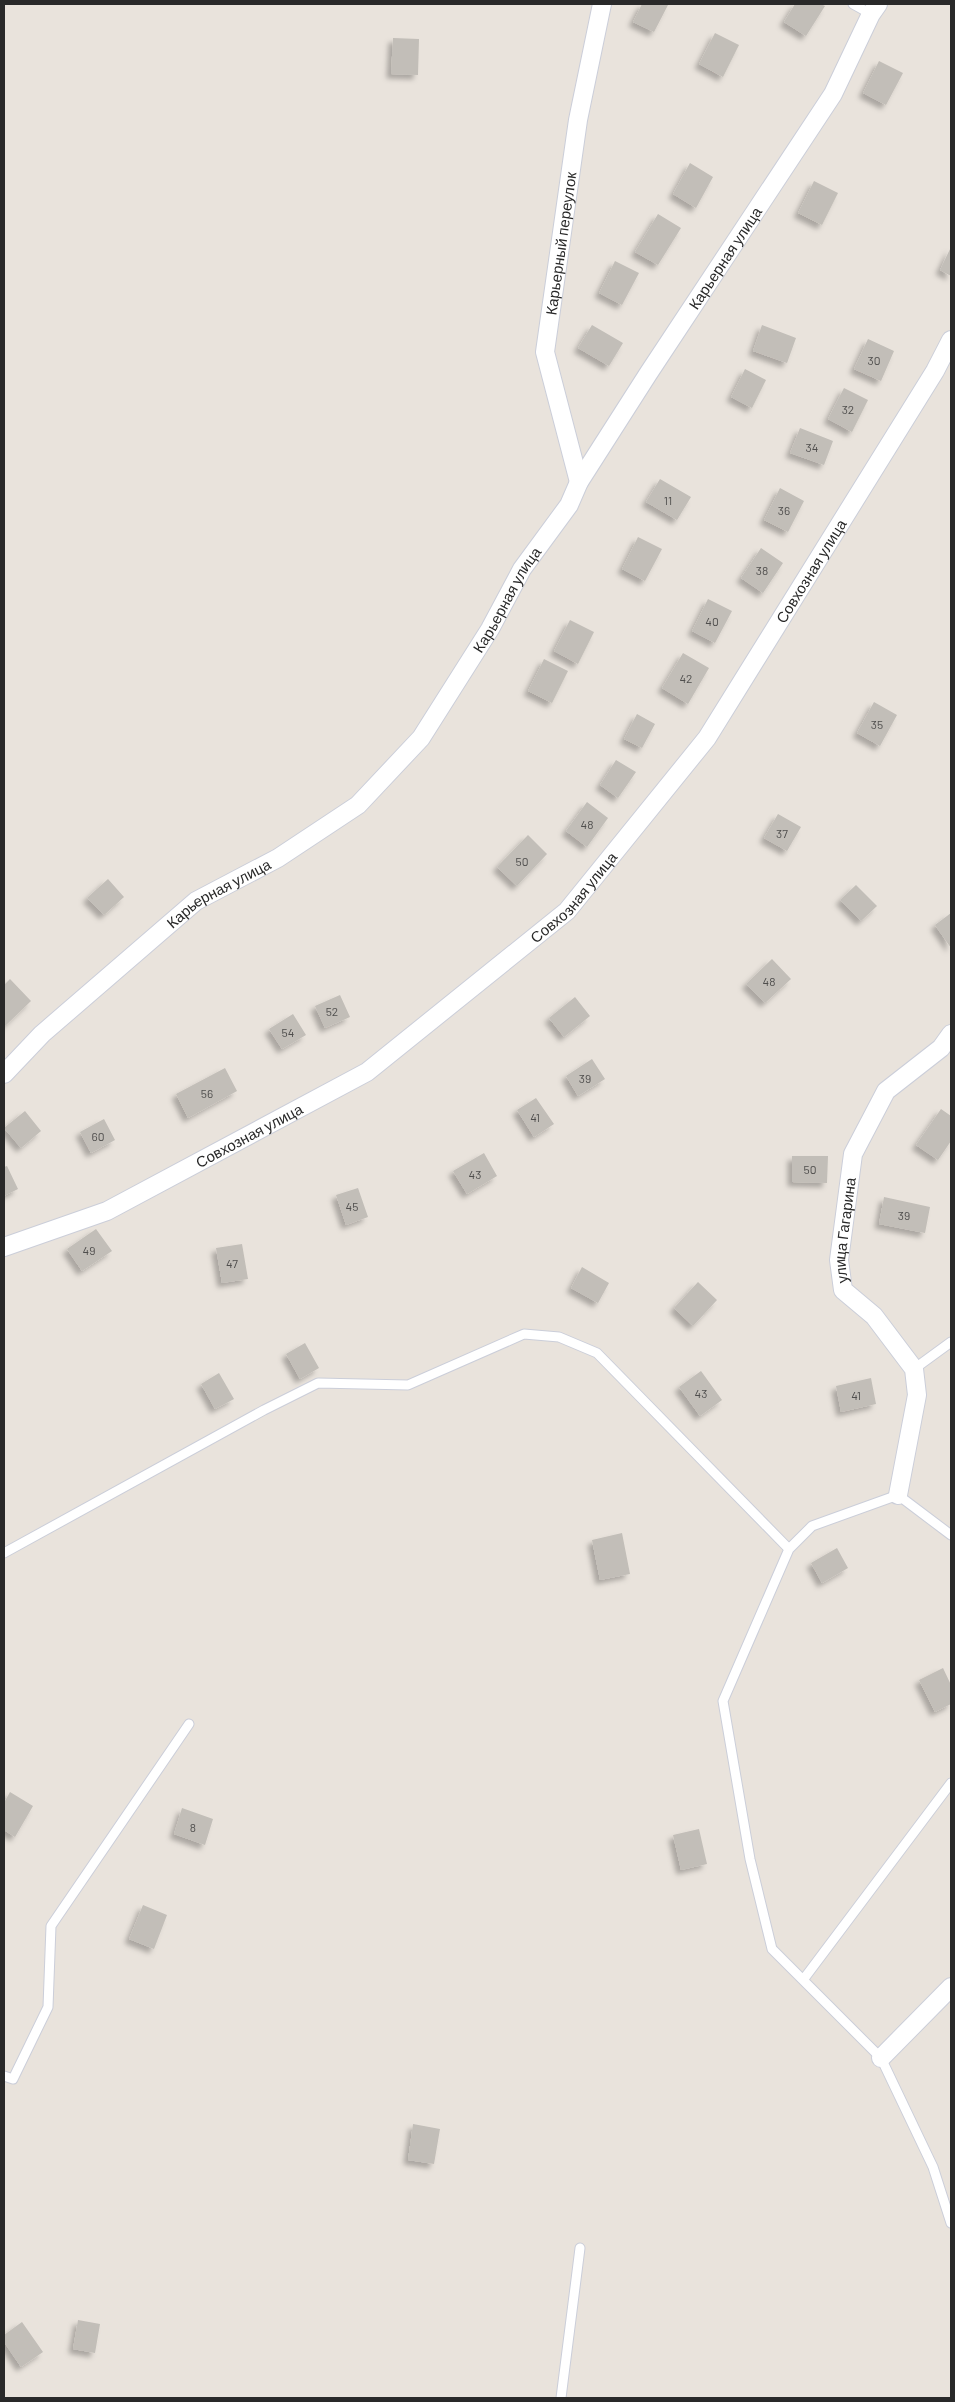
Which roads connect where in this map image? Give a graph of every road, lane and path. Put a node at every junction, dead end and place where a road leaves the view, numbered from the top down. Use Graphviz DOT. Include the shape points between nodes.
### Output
graph roads {
  1 [pos="602,4"];
  2 [pos="853,4"];
  3 [pos="875,9"];
  4 [pos="951,340"];
  5 [pos="580,482"];
  6 [pos="951,1034"];
  7 [pos="4,1074"];
  8 [pos="4,1248"];
  9 [pos="951,1342"];
  10 [pos="914,1369"];
  11 [pos="898,1495"];
  12 [pos="951,1536"];
  13 [pos="789,1549"];
  14 [pos="4,1553"];
  15 [pos="189,1724"];
  16 [pos="951,1783"];
  17 [pos="803,1980"];
  18 [pos="951,1987"];
  19 [pos="881,2058"];
  20 [pos="4,2076"];
  21 [pos="951,2223"];
  22 [pos="580,2248"];
  23 [pos="561,2398"];
  1 -- 5 [label="street, Карьерный переулок" via="578,120 545,352"];
  2 -- 3 [label="lane"];
  3 -- 5 [label="street, Карьерная улица" via="832,94"];
  4 -- 8 [label="street, Совхозная улица" via="930,379 706,738 567,911 367,1072 107,1211"];
  5 -- 7 [label="street, Карьерная улица" via="569,505 522,569 490,629 421,738 358,805 278,858 196,901 42,1034"];
  6 -- 10 [label="street, улица Гагарина" via="940,1048 886,1091 853,1154 839,1260 844,1290 874,1316"];
  9 -- 10 [label="lane"];
  10 -- 11 [label="street" via="917,1395"];
  11 -- 12 [label="lane"];
  11 -- 13 [label="lane" via="812,1526"];
  13 -- 14 [label="lane" via="597,1353 559,1338 524,1334 408,1385 318,1383"];
  13 -- 17 [label="lane" via="723,1701 750,1859 772,1949"];
  15 -- 20 [label="lane" via="51,1926 48,2007 13,2079"];
  16 -- 17 [label="lane"];
  17 -- 19 [label="lane"];
  18 -- 19 [label="street"];
  19 -- 21 [label="lane" via="933,2167"];
  22 -- 23 [label="lane"];
}
